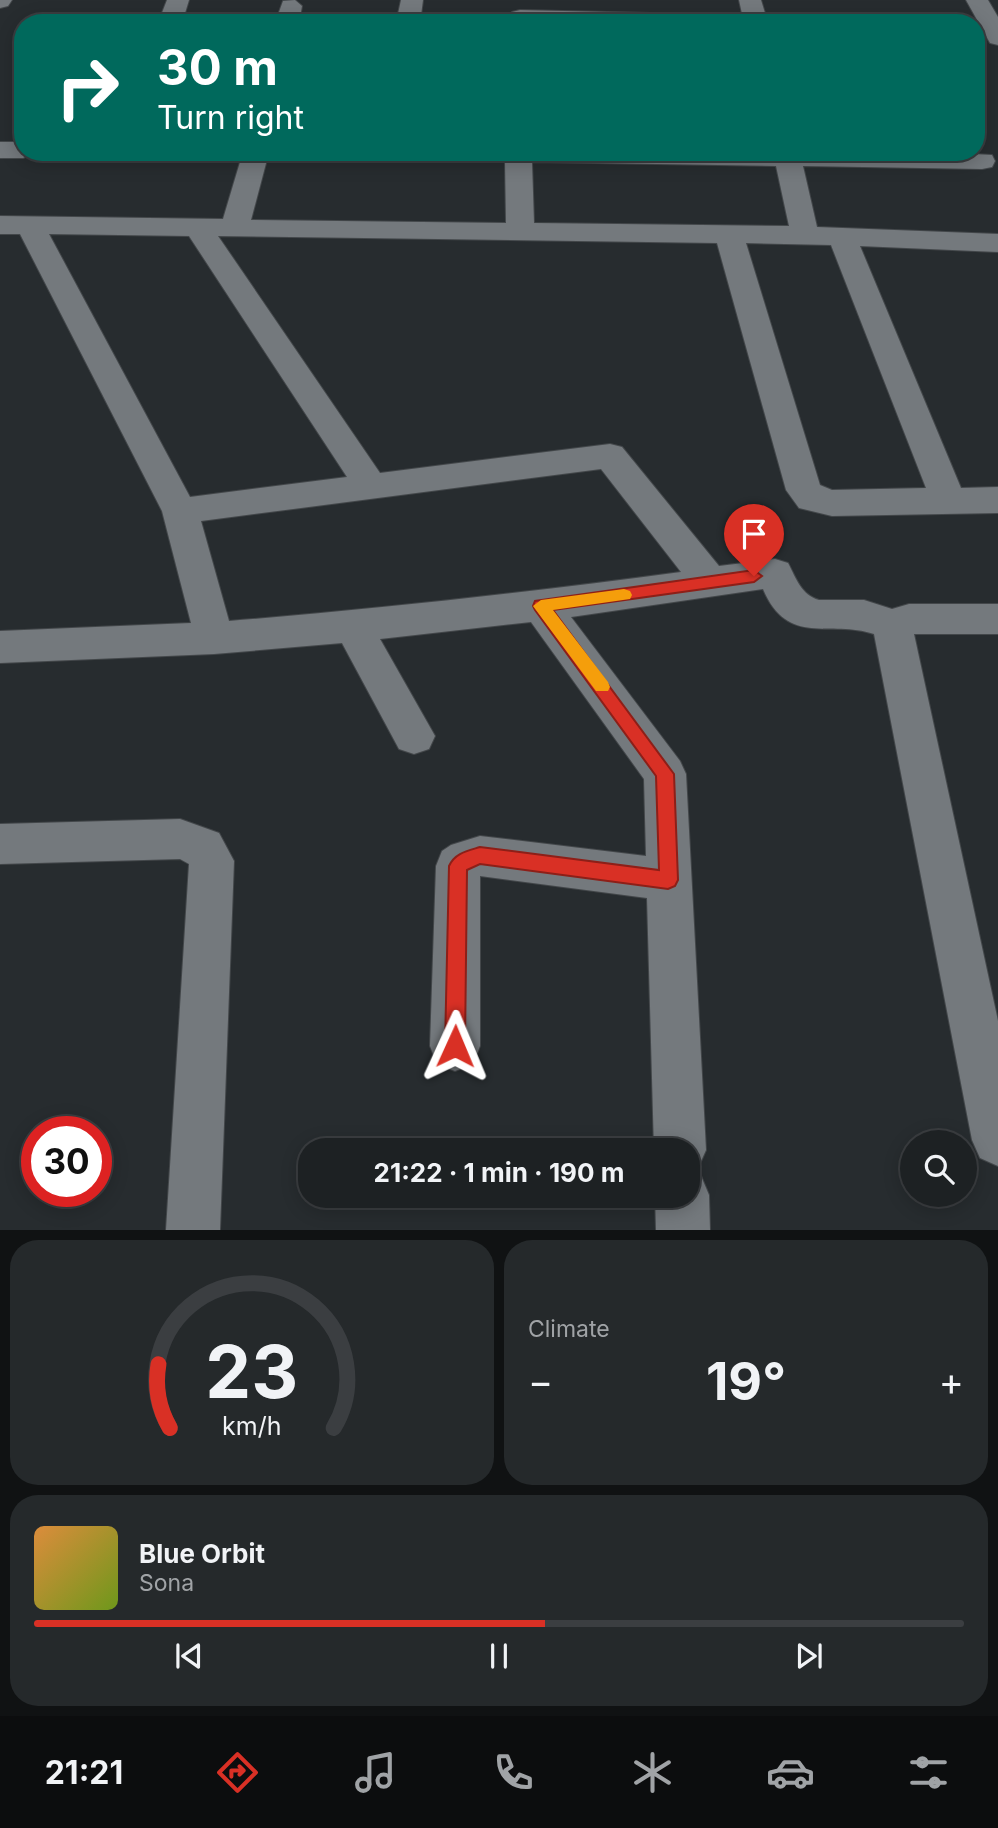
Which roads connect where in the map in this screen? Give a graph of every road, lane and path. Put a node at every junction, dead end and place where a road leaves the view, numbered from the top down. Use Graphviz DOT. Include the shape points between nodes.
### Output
graph roads {
  1 [pos="520,13"];
  2 [pos="651,14"];
  3 [pos="985,14"];
  4 [pos="998,38"];
  5 [pos="253,161"];
  6 [pos="518,161"];
  7 [pos="788,161"];
  8 [pos="15,225"];
  9 [pos="197,226"];
  10 [pos="235,227"];
  11 [pos="520,231"];
  12 [pos="729,234"];
  13 [pos="805,235"];
  14 [pos="842,237"];
  15 [pos="998,243"];
  16 [pos="371,486"];
  17 [pos="948,499"];
  18 [pos="998,500"];
  19 [pos="180,511"];
  20 [pos="712,583"];
  21 [pos="541,606"];
  22 [pos="998,619"];
  23 [pos="892,624"];
  24 [pos="353,626"];
  25 [pos="214,638"];
  26 [pos="0,647"];
  27 [pos="414,736"];
  28 [pos="0,844"];
  29 [pos="668,880"];
  30 [pos="455,1046"];
  31 [pos="679,1138"];
  32 [pos="998,1140"];
  33 [pos="683,1208"];
  34 [pos="193,1230"];
  35 [pos="684,1230"];
  1 -- 2 [label="street"];
  3 -- 4 [label="street"];
  5 -- 10 [label="street"];
  6 -- 11 [label="street"];
  7 -- 13 [label="street"];
  8 -- 9 [label="street"];
  8 -- 19 [label="street"];
  9 -- 10 [label="street"];
  9 -- 16 [label="street"];
  10 -- 11 [label="street"];
  11 -- 12 [label="street"];
  12 -- 13 [label="street"];
  12 -- 17 [label="street" via="804,490 812,499 832,503"];
  13 -- 14 [label="street"];
  14 -- 15 [label="street"];
  14 -- 17 [label="street"];
  16 -- 19 [label="street"];
  16 -- 20 [label="street" via="610,456"];
  17 -- 18 [label="street"];
  19 -- 25 [label="street"];
  20 -- 21 [label="street"];
  20 -- 23 [label="street" via="775,573 786,598 800,610 819,615 864,615"];
  21 -- 24 [label="street"];
  21 -- 29 [label="street" via="665,774"];
  22 -- 23 [label="street" via="909,619"];
  23 -- 32 [label="street"];
  24 -- 25 [label="street"];
  24 -- 27 [label="street"];
  25 -- 26 [label="street"];
  28 -- 34 [label="street" via="180,839 195,841 207,850 212,861"];
  29 -- 30 [label="street" via="480,856 458,866"];
  29 -- 31 [label="street"];
  33 -- 35 [label="street"];
}
